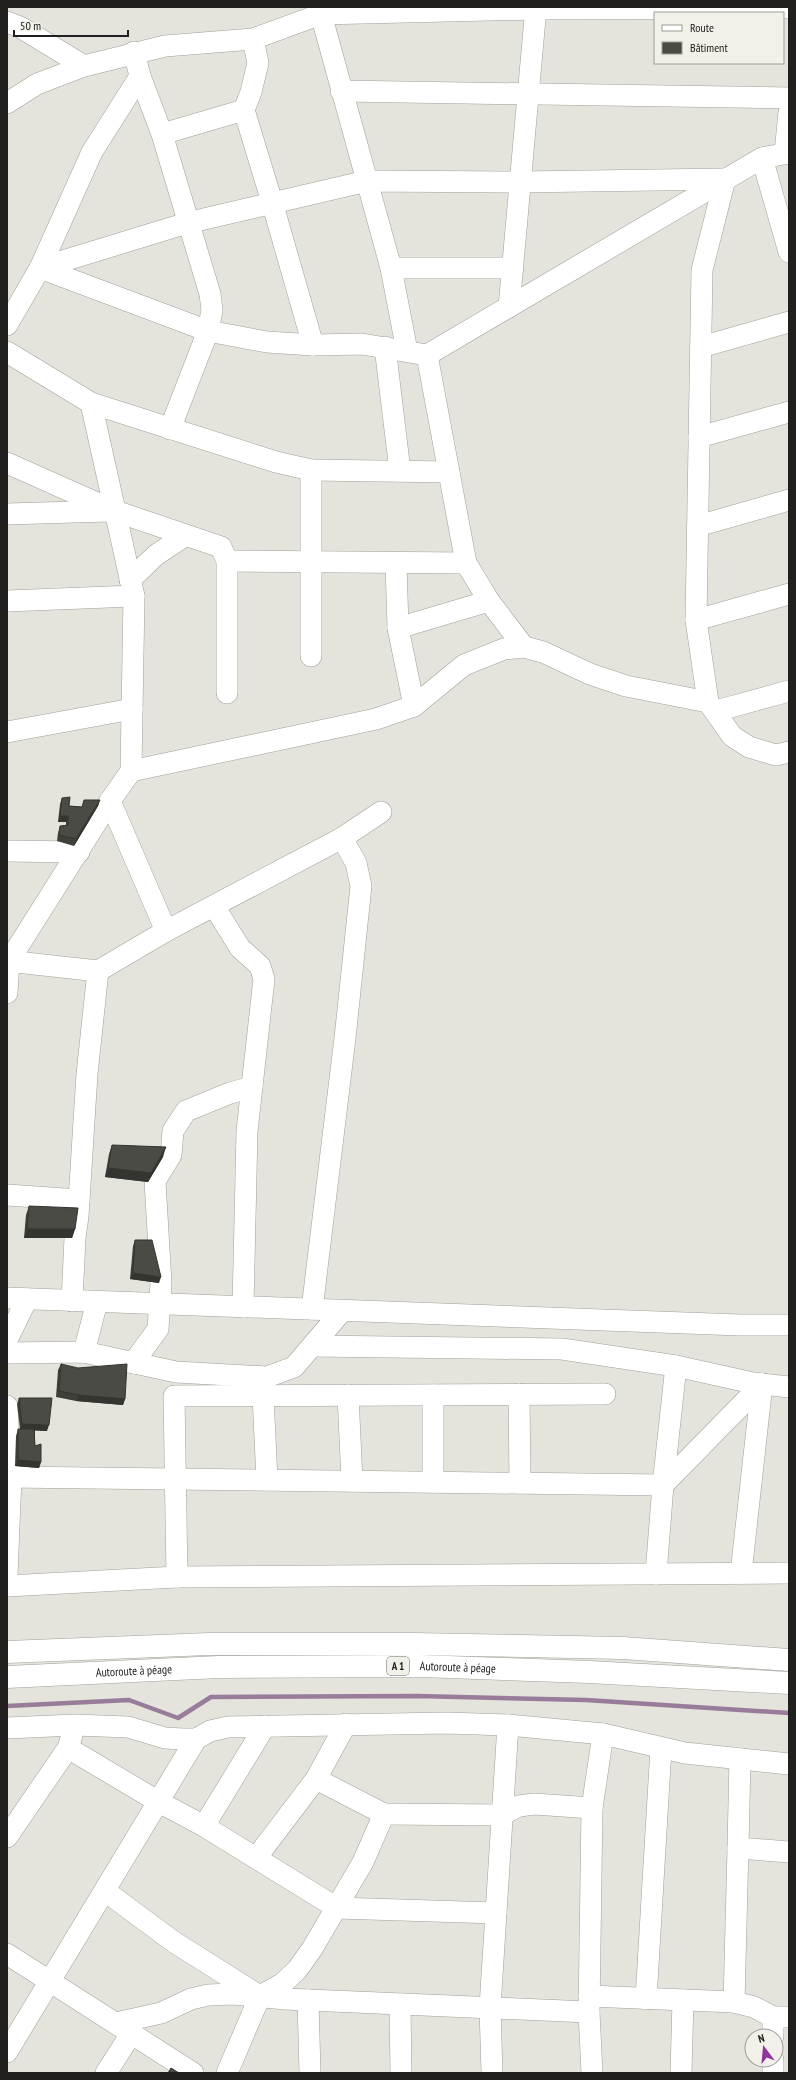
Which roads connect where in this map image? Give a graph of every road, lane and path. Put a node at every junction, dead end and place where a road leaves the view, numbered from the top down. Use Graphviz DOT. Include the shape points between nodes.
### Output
graph roads {
  1 [pos="536,8"];
  2 [pos="789,8"];
  3 [pos="460,9"];
  4 [pos="320,11"];
  5 [pos="7,22"];
  6 [pos="253,38"];
  7 [pos="134,52"];
  8 [pos="84,66"];
  9 [pos="140,76"];
  10 [pos="341,90"];
  11 [pos="528,94"];
  12 [pos="789,98"];
  13 [pos="11,99"];
  14 [pos="244,110"];
  15 [pos="789,112"];
  16 [pos="162,134"];
  17 [pos="787,153"];
  18 [pos="762,158"];
  19 [pos="725,179"];
  20 [pos="366,181"];
  21 [pos="520,182"];
  22 [pos="272,202"];
  23 [pos="187,223"];
  24 [pos="789,252"];
  25 [pos="40,268"];
  26 [pos="391,268"];
  27 [pos="513,268"];
  28 [pos="509,307"];
  29 [pos="789,322"];
  30 [pos="7,325"];
  31 [pos="208,331"];
  32 [pos="313,345"];
  33 [pos="385,347"];
  34 [pos="701,347"];
  35 [pos="7,352"];
  36 [pos="417,353"];
  37 [pos="91,403"];
  38 [pos="789,412"];
  39 [pos="170,428"];
  40 [pos="699,437"];
  41 [pos="7,463"];
  42 [pos="310,470"];
  43 [pos="400,471"];
  44 [pos="449,472"];
  45 [pos="789,500"];
  46 [pos="115,510"];
  47 [pos="7,514"];
  48 [pos="698,526"];
  49 [pos="186,535"];
  50 [pos="227,561"];
  51 [pos="311,562"];
  52 [pos="396,562"];
  53 [pos="466,563"];
  54 [pos="132,588"];
  55 [pos="789,594"];
  56 [pos="7,601"];
  57 [pos="489,601"];
  58 [pos="696,620"];
  59 [pos="398,628"];
  60 [pos="524,647"];
  61 [pos="311,656"];
  62 [pos="789,691"];
  63 [pos="227,693"];
  64 [pos="414,706"];
  65 [pos="712,706"];
  66 [pos="132,709"];
  67 [pos="7,732"];
  68 [pos="789,752"];
  69 [pos="131,771"];
  70 [pos="110,800"];
  71 [pos="381,812"];
  72 [pos="342,838"];
  73 [pos="7,851"];
  74 [pos="79,852"];
  75 [pos="214,906"];
  76 [pos="166,931"];
  77 [pos="8,961"];
  78 [pos="98,971"];
  79 [pos="7,993"];
  80 [pos="252,1087"];
  81 [pos="7,1196"];
  82 [pos="79,1200"];
  83 [pos="7,1298"];
  84 [pos="27,1298"];
  85 [pos="72,1301"];
  86 [pos="97,1302"];
  87 [pos="159,1304"];
  88 [pos="243,1307"];
  89 [pos="312,1310"];
  90 [pos="342,1310"];
  91 [pos="789,1325"];
  92 [pos="7,1340"];
  93 [pos="312,1346"];
  94 [pos="84,1352"];
  95 [pos="7,1353"];
  96 [pos="133,1363"];
  97 [pos="676,1366"];
  98 [pos="762,1384"];
  99 [pos="789,1387"];
  100 [pos="519,1394"];
  101 [pos="605,1394"];
  102 [pos="348,1395"];
  103 [pos="433,1395"];
  104 [pos="263,1396"];
  105 [pos="7,1406"];
  106 [pos="9,1477"];
  107 [pos="175,1479"];
  108 [pos="267,1480"];
  109 [pos="352,1481"];
  110 [pos="433,1482"];
  111 [pos="520,1483"];
  112 [pos="663,1485"];
  113 [pos="741,1573"];
  114 [pos="789,1573"];
  115 [pos="656,1574"];
  116 [pos="7,1576"];
  117 [pos="177,1577"];
  118 [pos="7,1586"];
  119 [pos="7,1652"];
  120 [pos="789,1660"];
  121 [pos="7,1677"];
  122 [pos="789,1683"];
  123 [pos="346,1724"];
  124 [pos="74,1725"];
  125 [pos="508,1725"];
  126 [pos="265,1726"];
  127 [pos="7,1728"];
  128 [pos="603,1734"];
  129 [pos="196,1739"];
  130 [pos="68,1748"];
  131 [pos="661,1748"];
  132 [pos="740,1758"];
  133 [pos="789,1764"];
  134 [pos="316,1780"];
  135 [pos="159,1802"];
  136 [pos="592,1808"];
  137 [pos="384,1814"];
  138 [pos="501,1815"];
  139 [pos="204,1826"];
  140 [pos="7,1837"];
  141 [pos="738,1848"];
  142 [pos="789,1852"];
  143 [pos="256,1858"];
  144 [pos="105,1891"];
  145 [pos="336,1908"];
  146 [pos="496,1913"];
  147 [pos="7,1954"];
  148 [pos="51,1981"];
  149 [pos="260,1996"];
  150 [pos="646,1998"];
  151 [pos="308,2000"];
  152 [pos="683,2000"];
  153 [pos="734,2002"];
  154 [pos="400,2004"];
  155 [pos="590,2004"];
  156 [pos="490,2007"];
  157 [pos="778,2023"];
  158 [pos="124,2028"];
  159 [pos="7,2052"];
  160 [pos="106,2073"];
  161 [pos="193,2073"];
  162 [pos="227,2073"];
  163 [pos="310,2073"];
  164 [pos="401,2073"];
  165 [pos="492,2073"];
  166 [pos="592,2073"];
  167 [pos="681,2073"];
  1 -- 2 [label="street"];
  1 -- 3 [label="street"];
  1 -- 11 [label="street"];
  3 -- 4 [label="street"];
  4 -- 6 [label="street"];
  4 -- 10 [label="street"];
  5 -- 8 [label="street" via="20,27"];
  6 -- 7 [label="street" via="165,46"];
  6 -- 14 [label="street" via="258,63"];
  7 -- 8 [label="street"];
  7 -- 9 [label="street"];
  8 -- 13 [label="street" via="37,84"];
  9 -- 16 [label="street"];
  9 -- 25 [label="street" via="92,152"];
  10 -- 11 [label="street"];
  10 -- 20 [label="street"];
  11 -- 12 [label="street"];
  11 -- 21 [label="street"];
  14 -- 16 [label="street"];
  14 -- 22 [label="street"];
  15 -- 17 [label="street"];
  16 -- 23 [label="street"];
  17 -- 18 [label="street"];
  18 -- 19 [label="street"];
  18 -- 24 [label="street"];
  19 -- 21 [label="street"];
  19 -- 28 [label="street"];
  19 -- 34 [label="street" via="702,270"];
  20 -- 21 [label="street"];
  20 -- 22 [label="street"];
  20 -- 26 [label="street"];
  21 -- 27 [label="street"];
  22 -- 23 [label="street"];
  22 -- 32 [label="street"];
  23 -- 25 [label="street"];
  23 -- 31 [label="street" via="210,294 212,310"];
  25 -- 30 [label="street"];
  25 -- 31 [label="street"];
  26 -- 27 [label="street"];
  26 -- 36 [label="street"];
  27 -- 28 [label="street"];
  28 -- 36 [label="street"];
  29 -- 34 [label="street"];
  31 -- 32 [label="street" via="267,342"];
  31 -- 39 [label="street"];
  32 -- 33 [label="street" via="362,344"];
  33 -- 36 [label="street"];
  33 -- 43 [label="street"];
  34 -- 40 [label="street"];
  35 -- 37 [label="street"];
  36 -- 44 [label="street"];
  37 -- 39 [label="street"];
  37 -- 46 [label="street"];
  38 -- 40 [label="street"];
  39 -- 42 [label="street" via="276,462"];
  40 -- 48 [label="street"];
  41 -- 46 [label="street"];
  42 -- 43 [label="street"];
  42 -- 51 [label="street"];
  43 -- 44 [label="street"];
  44 -- 53 [label="street"];
  45 -- 48 [label="street"];
  46 -- 47 [label="street"];
  46 -- 49 [label="street"];
  46 -- 54 [label="street"];
  48 -- 58 [label="street"];
  49 -- 50 [label="street" via="221,547"];
  49 -- 54 [label="street" via="156,555"];
  50 -- 51 [label="street"];
  50 -- 63 [label="street"];
  51 -- 52 [label="street"];
  51 -- 61 [label="street"];
  52 -- 53 [label="street"];
  52 -- 59 [label="street"];
  53 -- 57 [label="street"];
  54 -- 56 [label="street"];
  54 -- 66 [label="street"];
  55 -- 58 [label="street"];
  57 -- 59 [label="street"];
  57 -- 60 [label="street"];
  58 -- 65 [label="street"];
  59 -- 64 [label="street"];
  60 -- 64 [label="street" via="504,649 464,665"];
  60 -- 65 [label="street" via="543,652 590,674 626,686"];
  62 -- 65 [label="street"];
  64 -- 69 [label="street" via="376,719"];
  65 -- 68 [label="street" via="732,736 750,747 776,755"];
  66 -- 67 [label="street"];
  66 -- 69 [label="street"];
  69 -- 70 [label="street"];
  70 -- 74 [label="street"];
  70 -- 76 [label="street"];
  71 -- 72 [label="street"];
  72 -- 75 [label="street"];
  72 -- 89 [label="street" via="356,863 361,886"];
  73 -- 74 [label="street"];
  74 -- 77 [label="street"];
  75 -- 76 [label="street"];
  75 -- 80 [label="street" via="240,948 260,966 264,979"];
  76 -- 78 [label="street"];
  77 -- 78 [label="street"];
  77 -- 79 [label="street"];
  78 -- 82 [label="street" via="87,1074"];
  80 -- 87 [label="street" via="230,1092 186,1111 174,1131 171,1155 156,1181 161,1283"];
  80 -- 88 [label="street" via="247,1131"];
  81 -- 82 [label="street"];
  82 -- 85 [label="street"];
  83 -- 84 [label="street"];
  84 -- 85 [label="street"];
  84 -- 92 [label="street"];
  85 -- 86 [label="street"];
  86 -- 87 [label="street"];
  86 -- 94 [label="street"];
  87 -- 88 [label="street"];
  87 -- 96 [label="street" via="158,1329"];
  88 -- 89 [label="street"];
  89 -- 90 [label="street"];
  90 -- 91 [label="street"];
  90 -- 93 [label="street"];
  93 -- 96 [label="street" via="294,1368 267,1377 176,1372"];
  93 -- 97 [label="street" via="562,1350"];
  94 -- 95 [label="street"];
  94 -- 96 [label="street"];
  97 -- 98 [label="street" via="704,1374"];
  97 -- 112 [label="street"];
  98 -- 99 [label="street"];
  98 -- 112 [label="street"];
  98 -- 113 [label="street"];
  100 -- 101 [label="street"];
  100 -- 103 [label="street"];
  100 -- 111 [label="street"];
  102 -- 103 [label="street"];
  102 -- 104 [label="street"];
  102 -- 109 [label="street"];
  103 -- 110 [label="street"];
  104 -- 107 [label="street" via="174,1396"];
  104 -- 108 [label="street"];
  105 -- 106 [label="street"];
  106 -- 107 [label="street"];
  106 -- 116 [label="street"];
  107 -- 108 [label="street"];
  107 -- 117 [label="street"];
  108 -- 109 [label="street"];
  109 -- 110 [label="street"];
  110 -- 111 [label="street"];
  111 -- 112 [label="street"];
  112 -- 115 [label="street"];
  113 -- 114 [label="street"];
  113 -- 115 [label="street"];
  115 -- 117 [label="street"];
  117 -- 118 [label="street"];
  119 -- 120 [label="highway, A 1" via="209,1644 414,1644 623,1648"];
  121 -- 122 [label="highway, Autoroute à péage / A 1" via="219,1667 420,1666"];
  123 -- 125 [label="street"];
  123 -- 126 [label="street"];
  123 -- 134 [label="street"];
  124 -- 127 [label="street"];
  124 -- 129 [label="street" via="128,1727 166,1738"];
  124 -- 130 [label="street"];
  125 -- 128 [label="street"];
  125 -- 138 [label="street"];
  126 -- 129 [label="street" via="228,1726 210,1731"];
  126 -- 139 [label="street"];
  128 -- 131 [label="street"];
  128 -- 136 [label="street"];
  129 -- 135 [label="street"];
  130 -- 135 [label="street"];
  130 -- 140 [label="street"];
  131 -- 132 [label="street"];
  131 -- 150 [label="street"];
  132 -- 133 [label="street"];
  132 -- 141 [label="street"];
  134 -- 137 [label="street"];
  134 -- 143 [label="street"];
  135 -- 139 [label="street"];
  135 -- 144 [label="street"];
  136 -- 138 [label="street" via="534,1804 519,1806"];
  136 -- 155 [label="street"];
  137 -- 138 [label="street"];
  137 -- 145 [label="street" via="363,1862"];
  138 -- 146 [label="street"];
  139 -- 143 [label="street"];
  141 -- 142 [label="street"];
  141 -- 153 [label="street"];
  143 -- 145 [label="street"];
  144 -- 148 [label="street"];
  144 -- 149 [label="street" via="174,1942"];
  145 -- 146 [label="street"];
  145 -- 149 [label="street" via="312,1950 297,1970 282,1984"];
  146 -- 156 [label="street"];
  147 -- 148 [label="street"];
  148 -- 158 [label="street"];
  148 -- 159 [label="street"];
  149 -- 151 [label="street"];
  149 -- 158 [label="street" via="208,1995 191,1999"];
  149 -- 162 [label="street"];
  150 -- 152 [label="street"];
  150 -- 155 [label="street"];
  151 -- 154 [label="street"];
  151 -- 163 [label="street"];
  152 -- 153 [label="street"];
  152 -- 167 [label="street"];
  153 -- 157 [label="street" via="754,2007"];
  154 -- 156 [label="street"];
  154 -- 164 [label="street"];
  155 -- 156 [label="street"];
  155 -- 166 [label="street"];
  156 -- 165 [label="street"];
  158 -- 160 [label="street"];
  158 -- 161 [label="street"];
}
